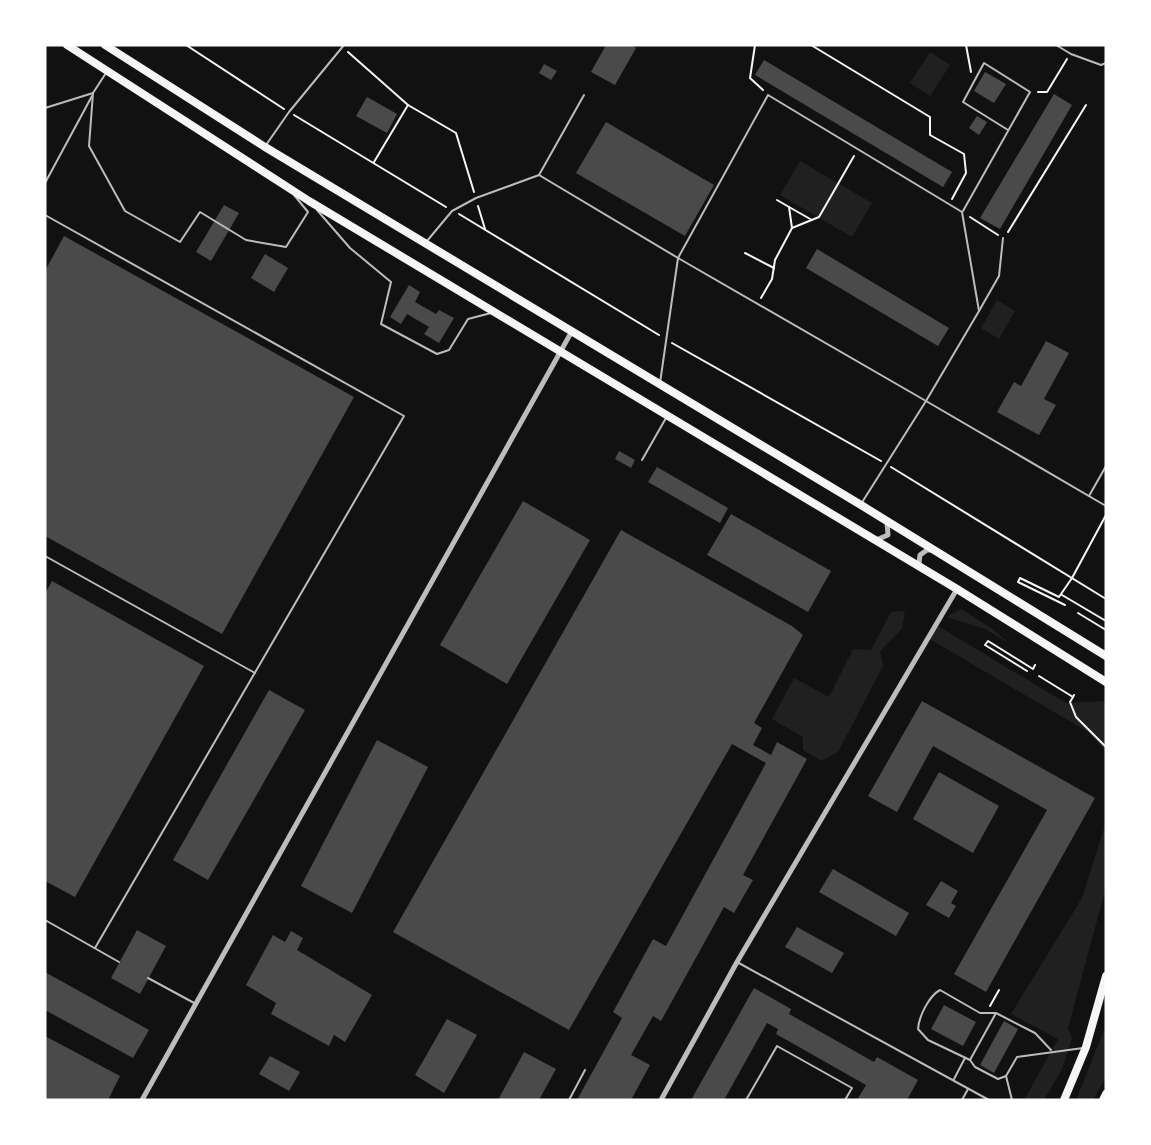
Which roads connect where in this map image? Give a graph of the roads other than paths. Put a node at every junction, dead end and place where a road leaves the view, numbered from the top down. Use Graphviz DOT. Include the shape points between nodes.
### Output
graph roads {
  1 [pos="67,45"];
  2 [pos="105,45"];
  3 [pos="341,45"];
  4 [pos="1056,45"];
  5 [pos="1106,63"];
  6 [pos="106,73"];
  7 [pos="93,93"];
  8 [pos="584,95"];
  9 [pos="45,108"];
  10 [pos="1008,130"];
  11 [pos="265,147"];
  12 [pos="539,175"];
  13 [pos="45,183"];
  14 [pos="286,186"];
  15 [pos="309,201"];
  16 [pos="962,212"];
  17 [pos="45,215"];
  18 [pos="1003,238"];
  19 [pos="426,242"];
  20 [pos="678,258"];
  21 [pos="979,311"];
  22 [pos="494,312"];
  23 [pos="572,331"];
  24 [pos="561,352"];
  25 [pos="660,384"];
  26 [pos="926,401"];
  27 [pos="667,416"];
  28 [pos="642,460"];
  29 [pos="1106,466"];
  30 [pos="1089,496"];
  31 [pos="861,505"];
  32 [pos="1106,506"];
  33 [pos="884,519"];
  34 [pos="872,539"];
  35 [pos="935,551"];
  36 [pos="45,556"];
  37 [pos="924,570"];
  38 [pos="957,589"];
  39 [pos="1106,656"];
  40 [pos="255,673"];
  41 [pos="1106,682"];
  42 [pos="45,920"];
  43 [pos="95,948"];
  44 [pos="119,962"];
  45 [pos="737,962"];
  46 [pos="1106,976"];
  47 [pos="148,978"];
  48 [pos="196,1004"];
  49 [pos="996,1013"];
  50 [pos="1086,1047"];
  51 [pos="1051,1050"];
  52 [pos="965,1058"];
  53 [pos="970,1060"];
  54 [pos="585,1070"];
  55 [pos="1006,1076"];
  56 [pos="953,1080"];
  57 [pos="968,1089"];
  58 [pos="1106,1094"];
  59 [pos="142,1100"];
  60 [pos="569,1100"];
  61 [pos="661,1100"];
  62 [pos="746,1100"];
  63 [pos="845,1100"];
  64 [pos="962,1100"];
  65 [pos="988,1100"];
  66 [pos="1012,1100"];
  67 [pos="1064,1100"];
  68 [pos="1103,1100"];
  1 -- 6 [label="main road"];
  2 -- 11 [label="main road"];
  3 -- 11 [label="lane"];
  4 -- 5 [label="lane" via="1101,65"];
  6 -- 7 [label="lane"];
  6 -- 14 [label="main road"];
  7 -- 9 [label="lane"];
  7 -- 13 [label="lane"];
  7 -- 14 [label="lane" via="89,146 125,212 180,242 200,212 246,240 286,247 308,212"];
  8 -- 12 [label="lane"];
  10 -- 10 [label="lane" via="963,102 984,63 1030,92"];
  10 -- 16 [label="lane"];
  11 -- 19 [label="main road"];
  12 -- 19 [label="lane" via="452,211"];
  12 -- 20 [label="lane"];
  14 -- 15 [label="main road"];
  15 -- 22 [label="main road"];
  15 -- 22 [label="lane" via="351,248 390,282 381,324 437,354 449,350 468,320"];
  16 -- 20 [label="lane" via="768,95"];
  16 -- 21 [label="lane"];
  17 -- 40 [label="lane" via="404,416"];
  18 -- 21 [label="lane" via="999,276"];
  19 -- 23 [label="main road"];
  20 -- 25 [label="lane"];
  20 -- 26 [label="lane"];
  21 -- 26 [label="lane"];
  22 -- 24 [label="main road"];
  23 -- 24 [label="street"];
  23 -- 25 [label="main road"];
  24 -- 27 [label="main road"];
  24 -- 48 [label="street"];
  25 -- 31 [label="main road"];
  26 -- 30 [label="lane"];
  26 -- 31 [label="lane"];
  27 -- 28 [label="lane"];
  27 -- 34 [label="main road"];
  29 -- 30 [label="lane"];
  30 -- 32 [label="lane"];
  31 -- 33 [label="main road"];
  33 -- 34 [label="street" via="889,526 888,535"];
  33 -- 35 [label="main road"];
  34 -- 37 [label="main road"];
  35 -- 37 [label="street" via="927,550 920,555 919,563"];
  35 -- 39 [label="main road"];
  36 -- 40 [label="lane"];
  37 -- 38 [label="main road"];
  38 -- 41 [label="main road"];
  38 -- 45 [label="street"];
  40 -- 43 [label="lane"];
  42 -- 43 [label="lane"];
  43 -- 44 [label="lane"];
  45 -- 56 [label="lane"];
  45 -- 61 [label="street"];
  46 -- 50 [label="main road"];
  47 -- 48 [label="lane"];
  48 -- 59 [label="street"];
  49 -- 51 [label="lane" via="1035,1033"];
  49 -- 52 [label="lane" via="980,1013 940,990 934,993 918,1029 928,1040"];
  49 -- 53 [label="lane"];
  50 -- 51 [label="lane"];
  50 -- 67 [label="main road"];
  51 -- 55 [label="lane" via="1017,1057"];
  52 -- 53 [label="lane"];
  52 -- 56 [label="lane"];
  53 -- 55 [label="lane" via="998,1079"];
  54 -- 60 [label="lane"];
  55 -- 66 [label="lane"];
  56 -- 57 [label="lane"];
  57 -- 64 [label="lane"];
  57 -- 65 [label="lane"];
  58 -- 68 [label="main road"];
  62 -- 63 [label="lane" via="777,1046 852,1088"];
}
